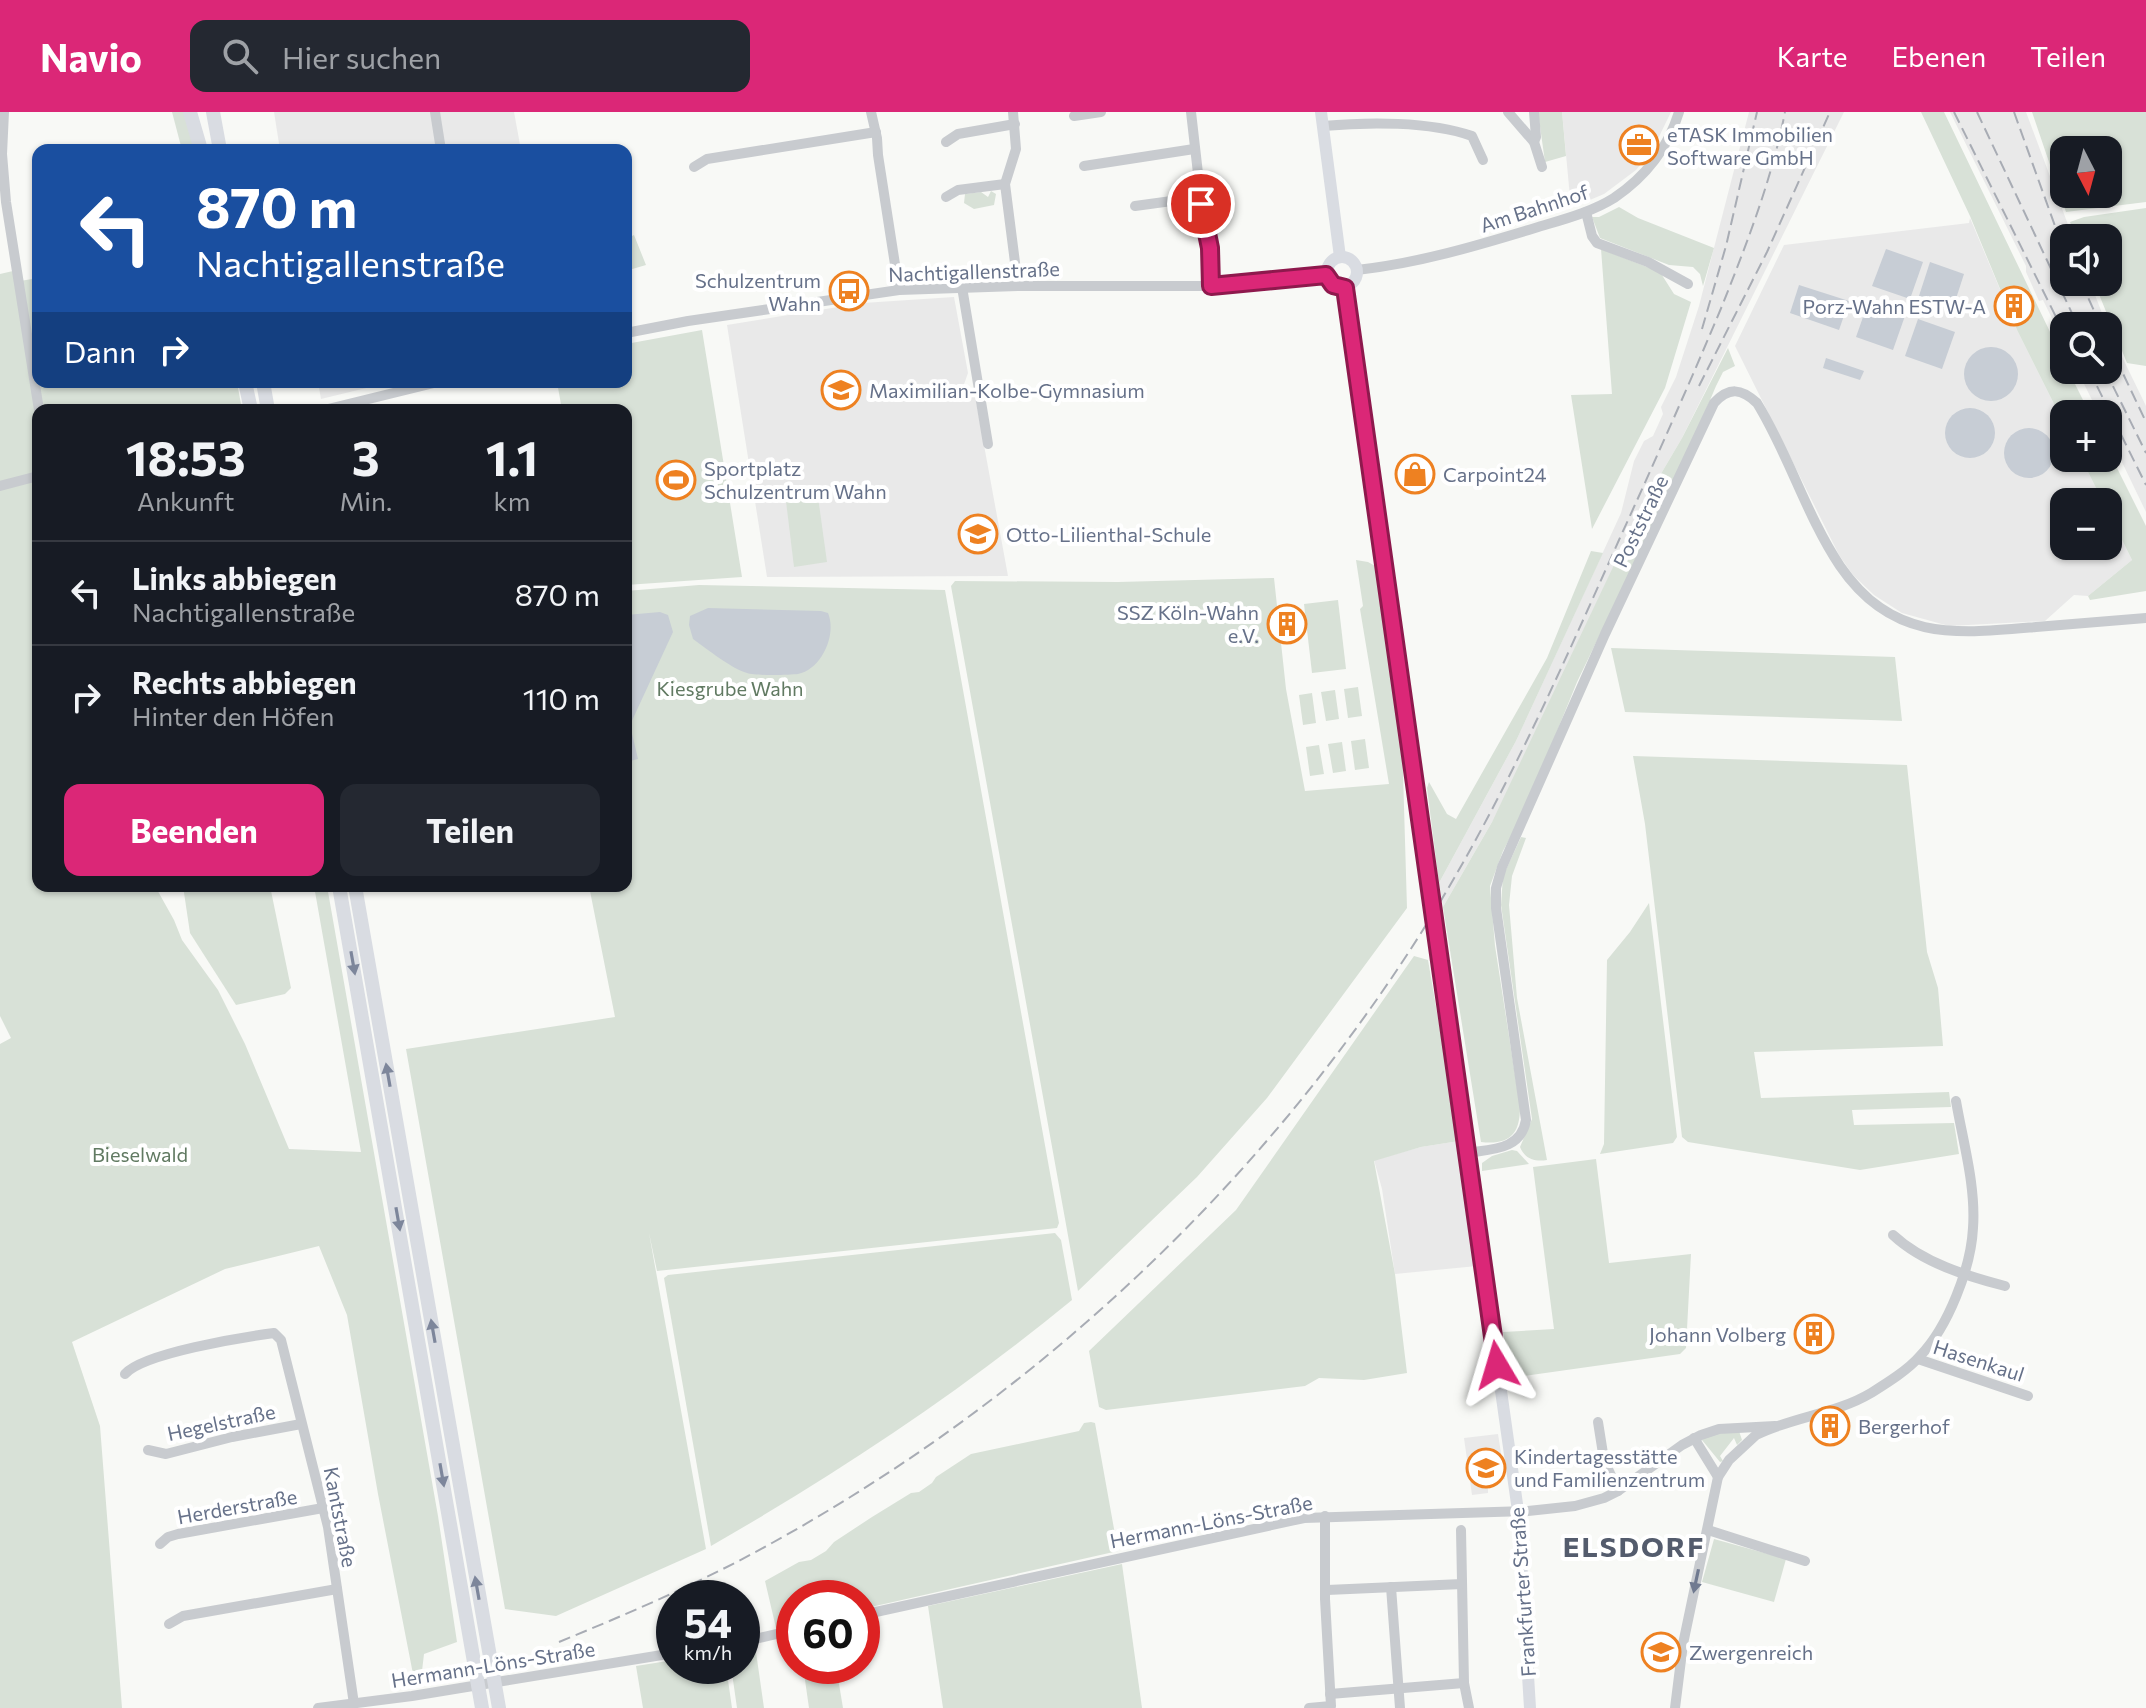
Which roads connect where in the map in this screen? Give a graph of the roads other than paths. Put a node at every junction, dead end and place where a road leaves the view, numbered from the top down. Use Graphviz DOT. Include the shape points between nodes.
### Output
graph roads {
  1 [pos="4,112"];
  2 [pos="193,112"];
  3 [pos="213,112"];
  4 [pos="435,112"];
  5 [pos="871,112"];
  6 [pos="1013,112"];
  7 [pos="1101,112"];
  8 [pos="1191,112"];
  9 [pos="1508,112"];
  10 [pos="1534,112"];
  11 [pos="1679,112"];
  12 [pos="1074,116"];
  13 [pos="1322,119"];
  14 [pos="1015,124"];
  15 [pos="876,132"];
  16 [pos="946,142"];
  17 [pos="1534,142"];
  18 [pos="200,144"];
  19 [pos="219,144"];
  20 [pos="440,144"];
  21 [pos="1194,149"];
  22 [pos="1483,160"];
  23 [pos="1084,166"];
  24 [pos="694,167"];
  25 [pos="1542,167"];
  26 [pos="1005,184"];
  27 [pos="946,197"];
  28 [pos="1201,197"];
  29 [pos="1135,206"];
  30 [pos="1586,212"];
  31 [pos="4,216"];
  32 [pos="1340,257"];
  33 [pos="1357,270"];
  34 [pos="1326,275"];
  35 [pos="1688,284"];
  36 [pos="1018,286"];
  37 [pos="1211,286"];
  38 [pos="962,287"];
  39 [pos="1345,288"];
  40 [pos="899,290"];
  41 [pos="632,332"];
  42 [pos="32,371"];
  43 [pos="414,388"];
  44 [pos="348,404"];
  45 [pos="988,444"];
  46 [pos="32,478"];
  47 [pos="0,486"];
  48 [pos="2146,618"];
  49 [pos="340,892"];
  50 [pos="356,892"];
  51 [pos="1956,1101"];
  52 [pos="1467,1153"];
  53 [pos="1893,1235"];
  54 [pos="1963,1275"];
  55 [pos="2005,1286"];
  56 [pos="1918,1359"];
  57 [pos="125,1374"];
  58 [pos="2028,1396"];
  59 [pos="1598,1422"];
  60 [pos="301,1424"];
  61 [pos="1775,1426"];
  62 [pos="1694,1438"];
  63 [pos="148,1450"];
  64 [pos="1718,1477"];
  65 [pos="1618,1491"];
  66 [pos="323,1508"];
  67 [pos="1518,1511"];
  68 [pos="1325,1516"];
  69 [pos="1461,1530"];
  70 [pos="1708,1530"];
  71 [pos="160,1544"];
  72 [pos="1805,1561"];
  73 [pos="1462,1584"];
  74 [pos="1391,1587"];
  75 [pos="337,1589"];
  76 [pos="1327,1590"];
  77 [pos="880,1611"];
  78 [pos="169,1624"];
  79 [pos="656,1656"];
  80 [pos="483,1665"];
  81 [pos="1464,1683"];
  82 [pos="1399,1689"];
  83 [pos="1330,1694"];
  84 [pos="354,1704"];
  85 [pos="498,1705"];
  86 [pos="482,1706"];
  87 [pos="318,1708"];
  88 [pos="1309,1708"];
  89 [pos="1400,1708"];
  90 [pos="1469,1708"];
  91 [pos="1530,1708"];
  92 [pos="1675,1708"];
  1 -- 31 [label="street"];
  2 -- 18 [label="highway"];
  3 -- 19 [label="highway"];
  4 -- 20 [label="street"];
  5 -- 15 [label="street"];
  6 -- 14 [label="street"];
  7 -- 12 [label="street"];
  8 -- 21 [label="street"];
  9 -- 17 [label="street"];
  10 -- 17 [label="street"];
  11 -- 30 [label="street, Am Bahnhof" via="1660,154 1643,174 1616,197"];
  13 -- 22 [label="street" via="1472,136"];
  13 -- 32 [label="main road"];
  14 -- 16 [label="street" via="958,134"];
  14 -- 26 [label="street" via="1016,149"];
  15 -- 24 [label="street" via="707,159"];
  15 -- 40 [label="street"];
  17 -- 25 [label="street"];
  21 -- 23 [label="street"];
  21 -- 28 [label="street"];
  26 -- 27 [label="street" via="958,190"];
  26 -- 36 [label="street"];
  28 -- 29 [label="street"];
  28 -- 37 [label="street"];
  30 -- 33 [label="street, Am Bahnhof" via="1446,255"];
  30 -- 35 [label="street" via="1597,243"];
  31 -- 42 [label="street"];
  32 -- 33 [label="main road"];
  32 -- 34 [label="main road" via="1328,265"];
  33 -- 39 [label="main road" via="1356,279"];
  34 -- 37 [label="street, Nachtigallenstraße"];
  34 -- 39 [label="main road" via="1333,285"];
  36 -- 37 [label="street, Nachtigallenstraße"];
  36 -- 38 [label="street, Nachtigallenstraße"];
  38 -- 40 [label="street, Nachtigallenstraße"];
  38 -- 45 [label="street"];
  39 -- 52 [label="main road, Frankfurter Straße"];
  40 -- 41 [label="street, Nachtigallenstraße"];
  43 -- 44 [label="street"];
  46 -- 47 [label="street"];
  48 -- 52 [label="street, Poststraße" via="1965,633 1924,628 1894,616 1839,564 1757,403 1743,391 1722,394 1605,634 1502,867 1496,908 1526,1120 1512,1143"];
  49 -- 80 [label="highway, one-way"];
  80 -- 50 [label="highway, one-way"];
  51 -- 54 [label="street" via="1973,1206"];
  52 -- 67 [label="main road, Frankfurter Straße"];
  53 -- 54 [label="street"];
  54 -- 55 [label="street"];
  54 -- 56 [label="street" via="1956,1299"];
  56 -- 58 [label="street, Hasenkaul"];
  56 -- 61 [label="street" via="1866,1395"];
  57 -- 60 [label="street, Kantstraße" via="144,1361 274,1333 281,1340"];
  59 -- 65 [label="street" via="1604,1460"];
  60 -- 63 [label="street, Hegelstraße" via="166,1454"];
  60 -- 66 [label="street, Kantstraße"];
  61 -- 62 [label="street" via="1719,1429"];
  61 -- 64 [label="street" via="1742,1445"];
  62 -- 64 [label="street"];
  62 -- 65 [label="street, Hermann-Löns-Straße"];
  64 -- 70 [label="street"];
  65 -- 67 [label="street, Hermann-Löns-Straße" via="1575,1506"];
  66 -- 71 [label="street, Herderstraße" via="178,1534"];
  66 -- 75 [label="street, Kantstraße"];
  67 -- 68 [label="street, Hermann-Löns-Straße"];
  67 -- 91 [label="main road, Frankfurter Straße"];
  68 -- 76 [label="street"];
  68 -- 77 [label="street, Hermann-Löns-Straße"];
  69 -- 73 [label="street"];
  70 -- 72 [label="street"];
  70 -- 92 [label="street, one-way"];
  73 -- 74 [label="street"];
  73 -- 81 [label="street"];
  74 -- 76 [label="street"];
  74 -- 82 [label="street"];
  75 -- 78 [label="street" via="183,1616"];
  75 -- 84 [label="street, Kantstraße"];
  76 -- 83 [label="street"];
  79 -- 84 [label="street, Hermann-Löns-Straße"];
  80 -- 85 [label="highway"];
  80 -- 86 [label="highway"];
  81 -- 82 [label="street"];
  81 -- 90 [label="street"];
  82 -- 83 [label="street"];
  82 -- 89 [label="street"];
  83 -- 88 [label="street" via="1331,1706"];
  84 -- 87 [label="street, Hermann-Löns-Straße"];
}
